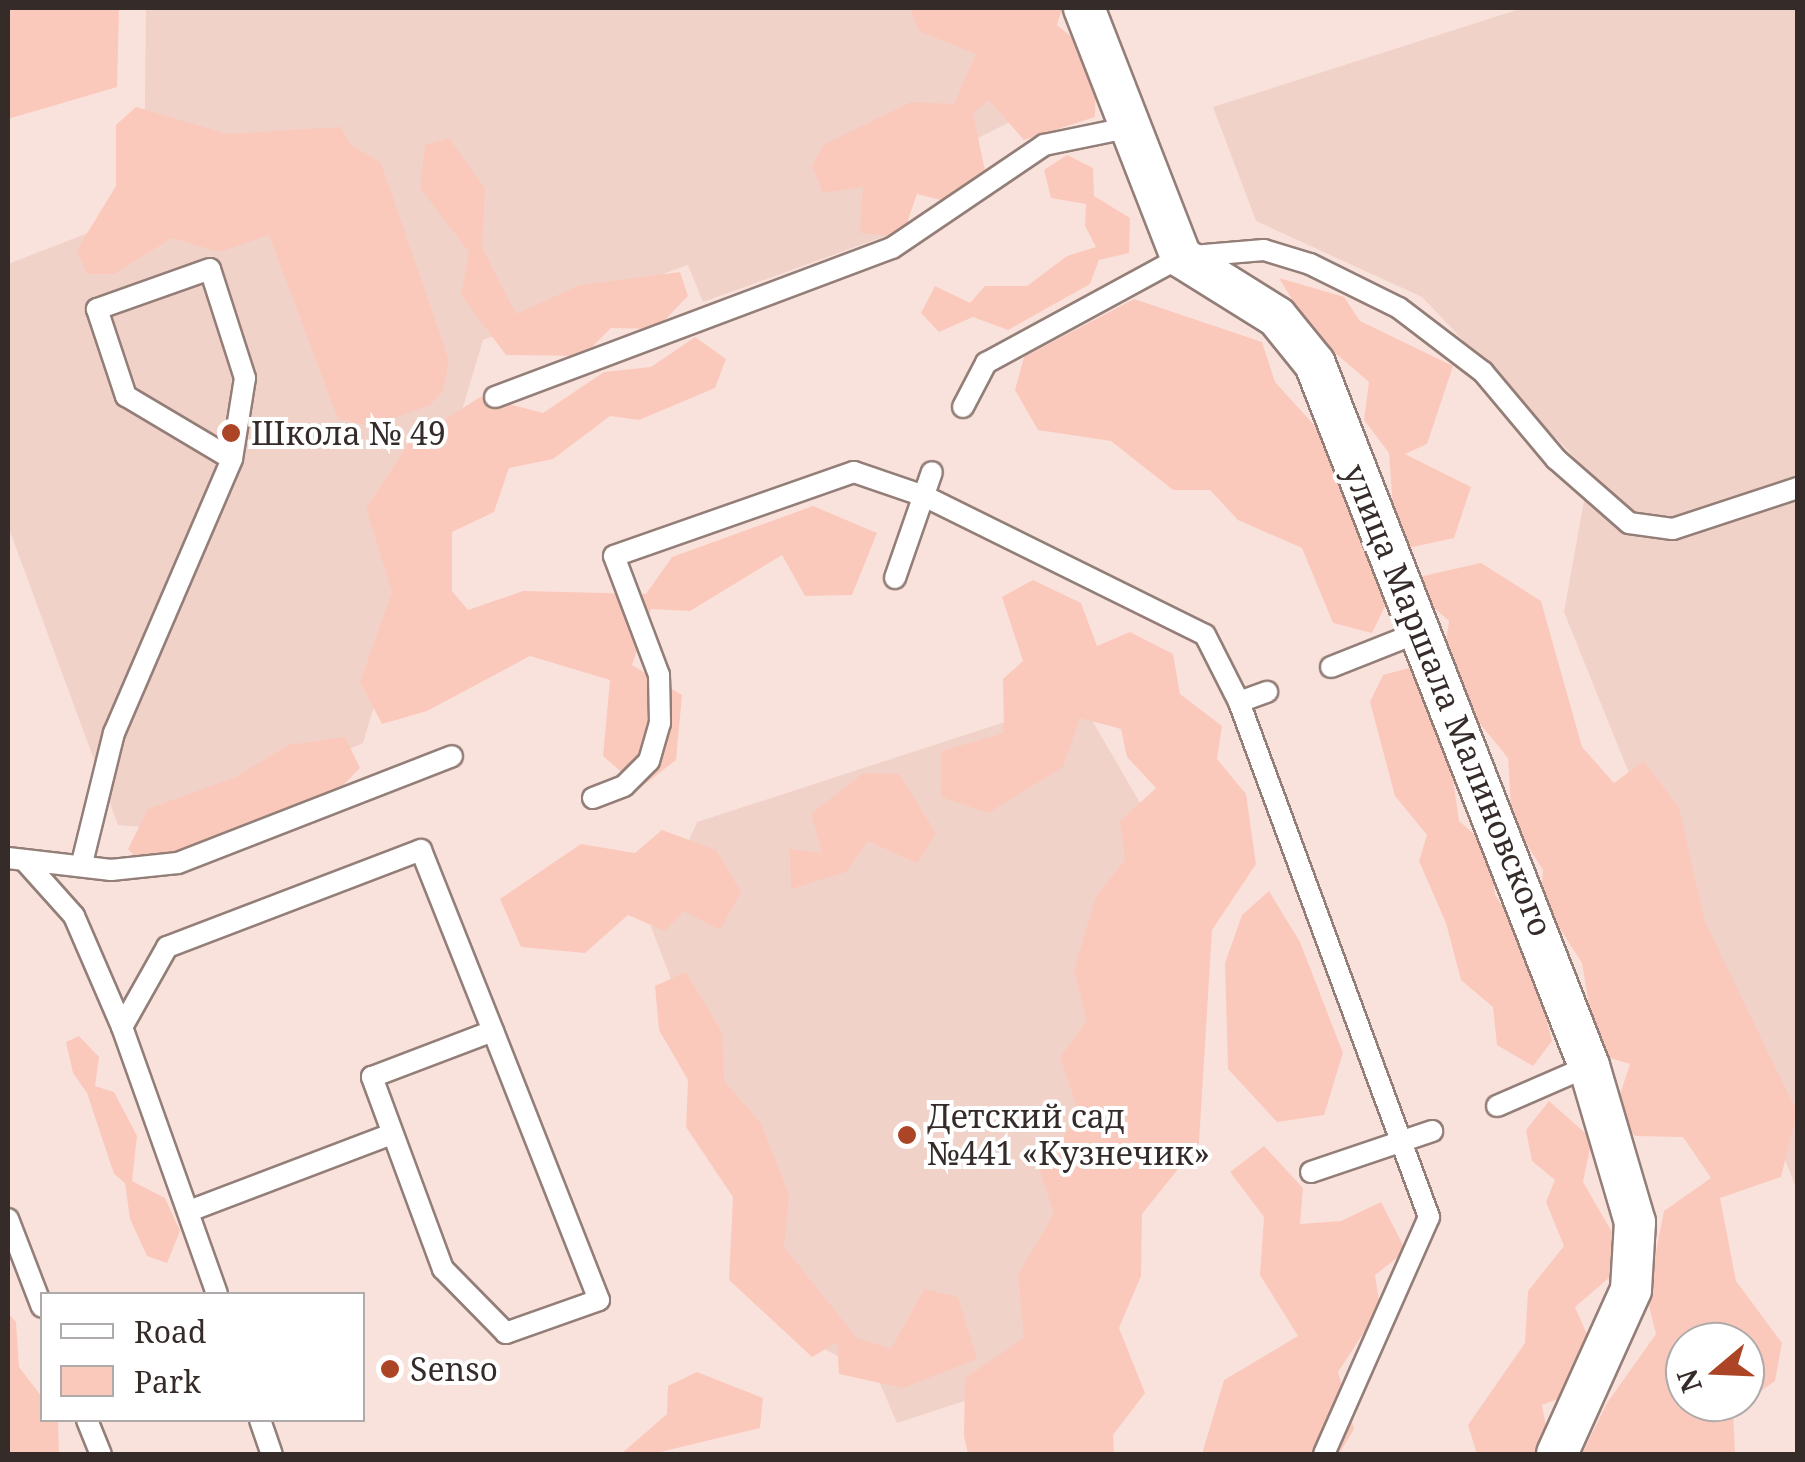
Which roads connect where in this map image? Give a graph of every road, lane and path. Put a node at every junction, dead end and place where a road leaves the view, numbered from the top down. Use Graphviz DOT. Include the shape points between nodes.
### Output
graph roads {
  1 [pos="1084,8"];
  2 [pos="1132,127"];
  3 [pos="1181,256"];
  4 [pos="495,396"];
  5 [pos="963,407"];
  6 [pos="232,459"];
  7 [pos="932,472"];
  8 [pos="1798,488"];
  9 [pos="924,496"];
  10 [pos="896,578"];
  11 [pos="1422,631"];
  12 [pos="1331,666"];
  13 [pos="1266,692"];
  14 [pos="1239,702"];
  15 [pos="452,756"];
  16 [pos="592,798"];
  17 [pos="16,859"];
  18 [pos="82,863"];
  19 [pos="122,1026"];
  20 [pos="493,1031"];
  21 [pos="1589,1066"];
  22 [pos="1497,1106"];
  23 [pos="1432,1131"];
  24 [pos="392,1134"];
  25 [pos="1400,1142"];
  26 [pos="1311,1172"];
  27 [pos="188,1212"];
  28 [pos="8,1219"];
  29 [pos="216,1292"];
  30 [pos="40,1302"];
  31 [pos="88,1422"];
  32 [pos="261,1422"];
  33 [pos="101,1454"];
  34 [pos="272,1454"];
  35 [pos="1324,1454"];
  36 [pos="1556,1454"];
  1 -- 2 [label="street"];
  2 -- 3 [label="street"];
  2 -- 4 [label="lane" via="1044,145 892,248"];
  3 -- 5 [label="lane" via="986,363"];
  3 -- 8 [label="lane" via="1264,250 1310,264 1399,308 1483,372 1556,458 1629,523 1673,528"];
  3 -- 11 [label="street, улица Маршала Малиновского" via="1277,317 1315,364"];
  6 -- 6 [label="lane" via="245,378 210,269 98,310 126,396"];
  6 -- 18 [label="lane" via="114,733"];
  7 -- 9 [label="lane"];
  9 -- 10 [label="lane"];
  9 -- 14 [label="lane" via="1205,635"];
  9 -- 16 [label="lane" via="854,472 614,556 659,675 660,723 648,761 624,786"];
  11 -- 12 [label="lane"];
  11 -- 21 [label="street, улица Маршала Малиновского"];
  13 -- 14 [label="lane"];
  14 -- 25 [label="lane"];
  15 -- 18 [label="lane" via="178,863 110,870"];
  17 -- 18 [label="lane"];
  17 -- 19 [label="lane" via="74,916"];
  19 -- 20 [label="lane" via="167,947 422,850"];
  19 -- 27 [label="lane"];
  20 -- 24 [label="lane" via="372,1076"];
  20 -- 24 [label="lane" via="599,1300 506,1333 444,1269"];
  21 -- 22 [label="lane"];
  21 -- 36 [label="street, улица Маршала Малиновского" via="1635,1222 1630,1290"];
  23 -- 25 [label="lane"];
  24 -- 27 [label="lane"];
  25 -- 26 [label="lane"];
  25 -- 35 [label="lane" via="1429,1217"];
  27 -- 29 [label="lane"];
  28 -- 30 [label="lane"];
  31 -- 33 [label="lane"];
  32 -- 34 [label="lane"];
}
